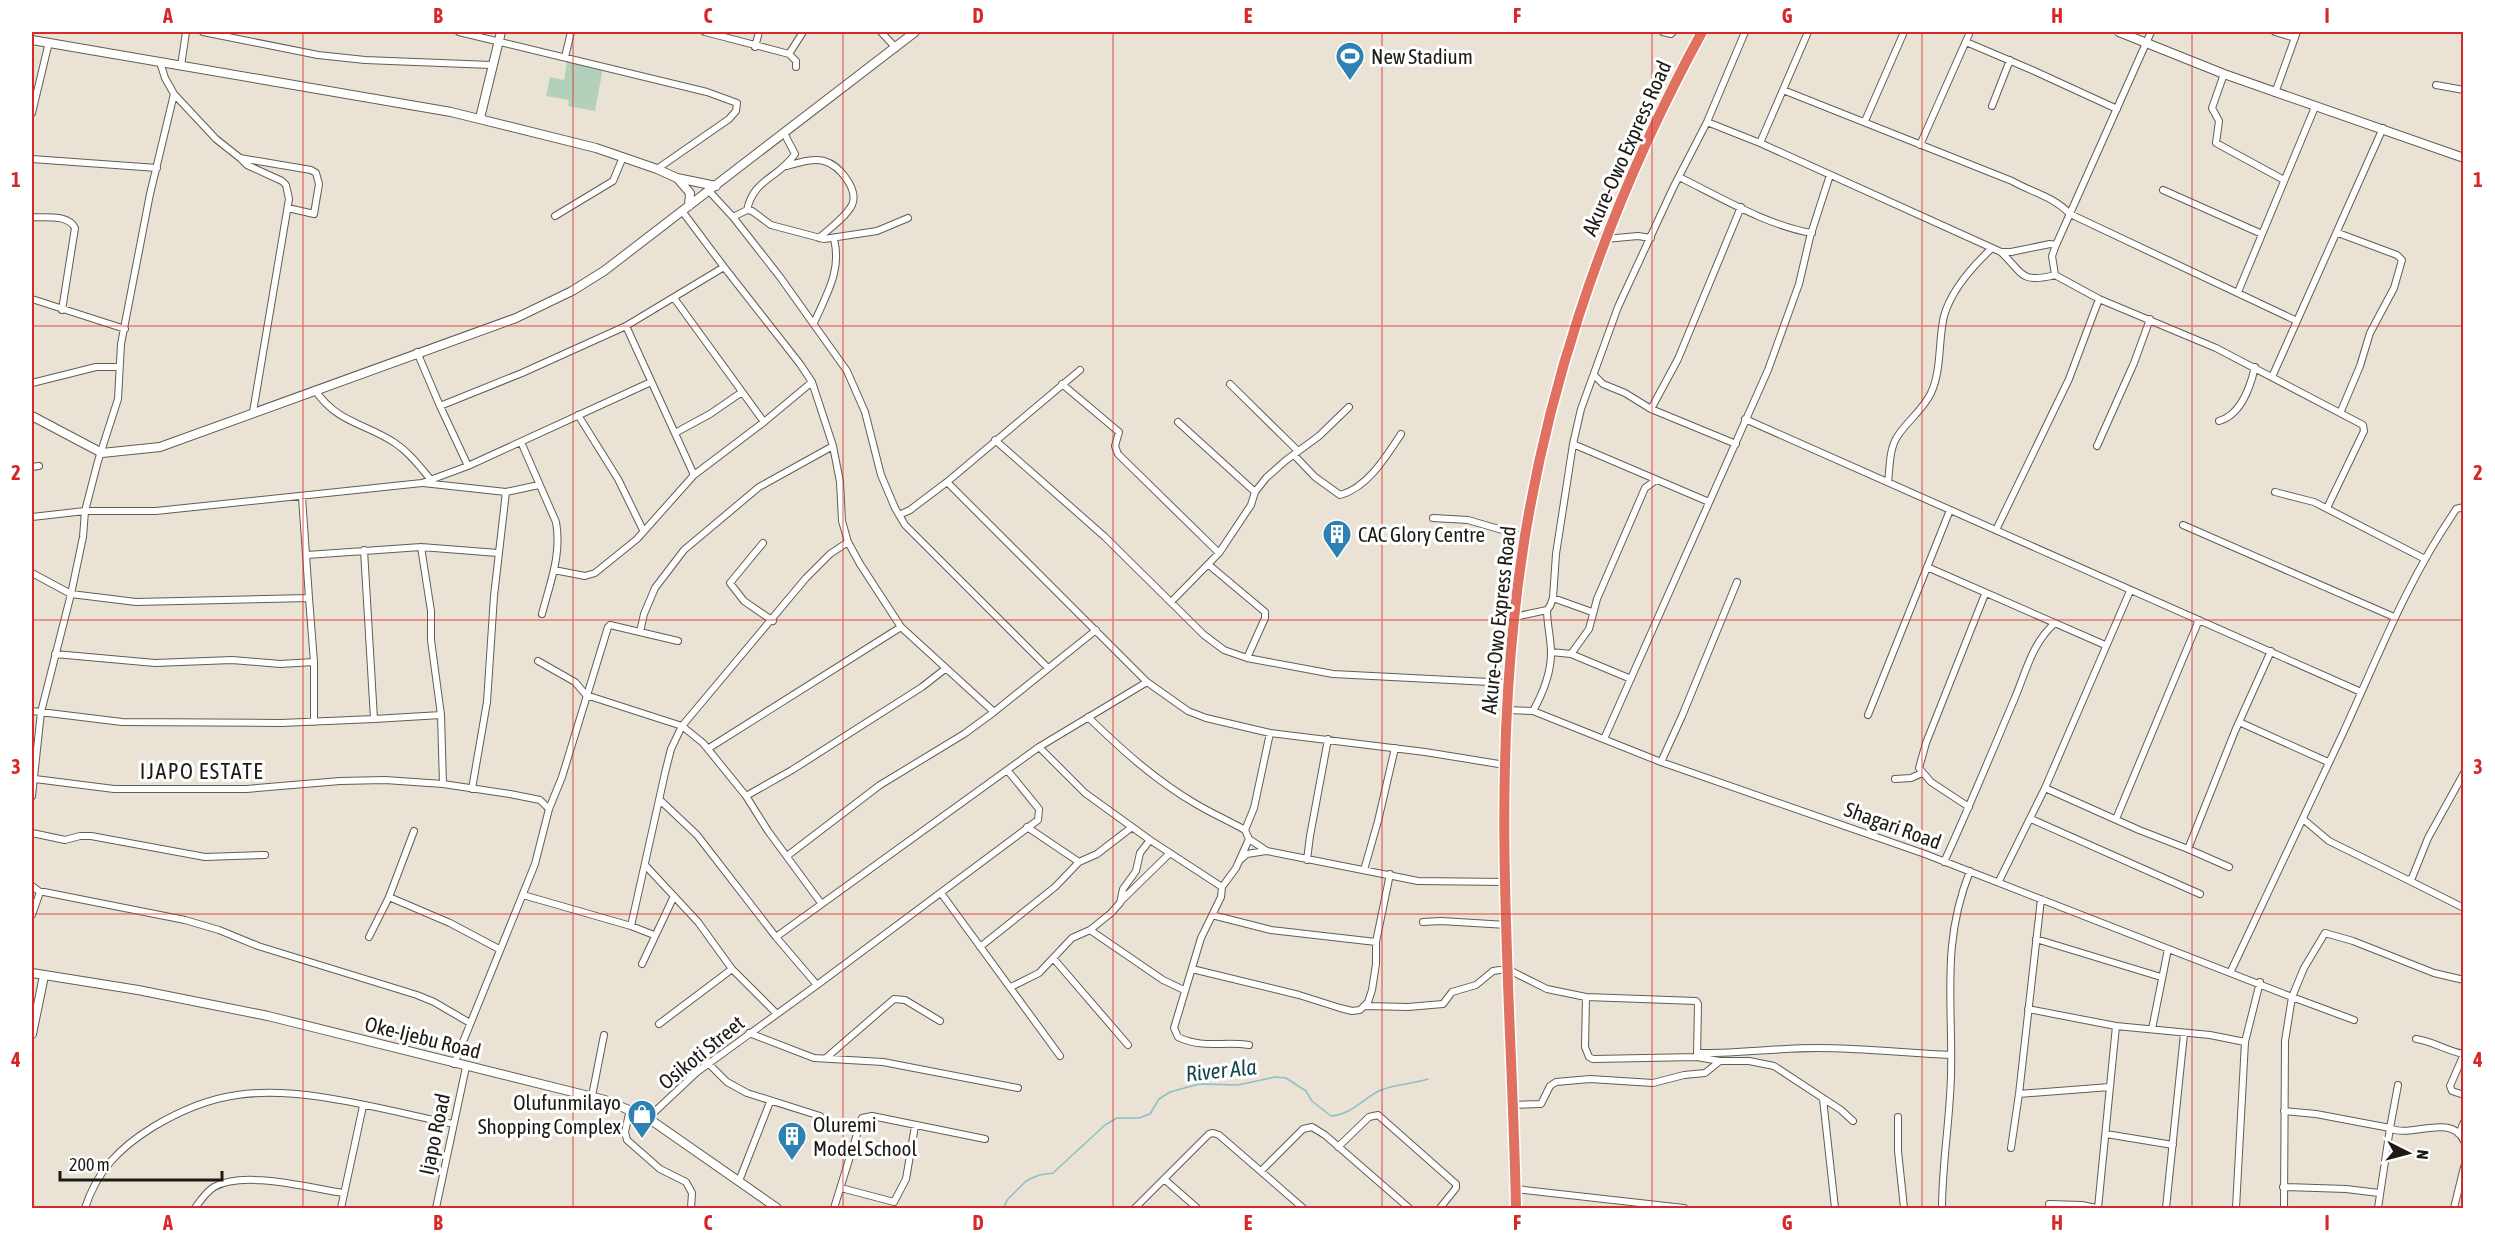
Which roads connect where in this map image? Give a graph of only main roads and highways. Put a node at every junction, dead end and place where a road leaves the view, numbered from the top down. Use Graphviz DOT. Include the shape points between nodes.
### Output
graph roads {
  1 [pos="915,32"];
  2 [pos="1702,32"];
  3 [pos="2119,32"];
  4 [pos="500,36"];
  5 [pos="32,40"];
  6 [pos="480,118"];
  7 [pos="2463,158"];
  8 [pos="677,178"];
  9 [pos="713,188"];
  10 [pos="686,209"];
  11 [pos="32,416"];
  12 [pos="32,973"];
  13 [pos="44,976"];
  14 [pos="32,1034"];
  15 [pos="777,1209"];
  16 [pos="1516,1209"];
  1 -- 9 [label="main road"];
  2 -- 16 [label="highway, Akure-Owo Express Road" via="1655,122 1583,302 1551,412 1526,537 1514,617 1505,765"];
  3 -- 7 [label="main road" via="2275,93"];
  4 -- 6 [label="main road"];
  5 -- 6 [label="main road"];
  6 -- 8 [label="main road" via="623,157"];
  8 -- 9 [label="main road"];
  8 -- 10 [label="main road" via="690,193"];
  9 -- 10 [label="main road"];
  10 -- 11 [label="main road" via="572,291 516,318 160,447 102,453"];
  12 -- 13 [label="main road, Oke-Ijebu Road"];
  13 -- 14 [label="main road"];
  13 -- 15 [label="main road, Oke-Ijebu Road" via="268,1016 592,1096 648,1118"];
}
